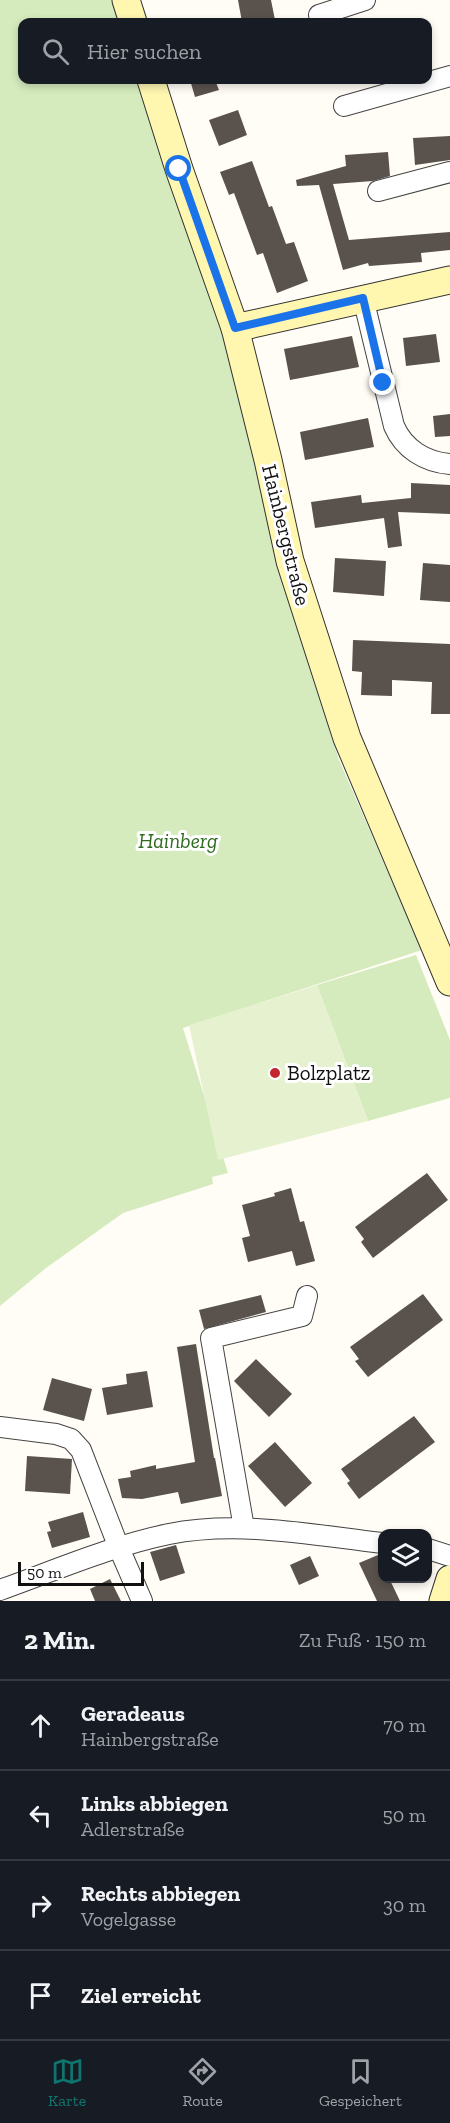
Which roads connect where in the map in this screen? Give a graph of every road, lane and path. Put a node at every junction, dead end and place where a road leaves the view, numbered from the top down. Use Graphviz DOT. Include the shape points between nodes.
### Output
graph roads {
  1 [pos="365,0"];
  2 [pos="319,15"];
  3 [pos="450,76"];
  4 [pos="432,81"];
  5 [pos="152,84"];
  6 [pos="422,84"];
  7 [pos="344,106"];
  8 [pos="450,172"];
  9 [pos="378,192"];
  10 [pos="450,280"];
  11 [pos="363,298"];
  12 [pos="235,328"];
  13 [pos="450,464"];
  14 [pos="449,977"];
  15 [pos="307,1296"];
  16 [pos="0,1427"];
  17 [pos="244,1528"];
  18 [pos="378,1543"];
  19 [pos="119,1548"];
  20 [pos="432,1549"];
  21 [pos="450,1556"];
  22 [pos="450,1579"];
  23 [pos="0,1590"];
  24 [pos="142,1601"];
  25 [pos="443,1601"];
  1 -- 2 [label="street"];
  3 -- 4 [label="street"];
  5 -- 12 [label="street, Hainbergstraße"];
  6 -- 7 [label="street"];
  8 -- 9 [label="street"];
  10 -- 11 [label="street"];
  11 -- 12 [label="street"];
  11 -- 13 [label="street" via="398,434 420,456"];
  12 -- 14 [label="street, Hainbergstraße" via="304,609 347,738"];
  15 -- 17 [label="street" via="303,1316 211,1338"];
  16 -- 19 [label="street" via="71,1439 81,1450"];
  17 -- 18 [label="street"];
  17 -- 19 [label="street" via="170,1534"];
  19 -- 23 [label="street"];
  19 -- 24 [label="street"];
  20 -- 21 [label="street"];
  22 -- 25 [label="street"];
}
